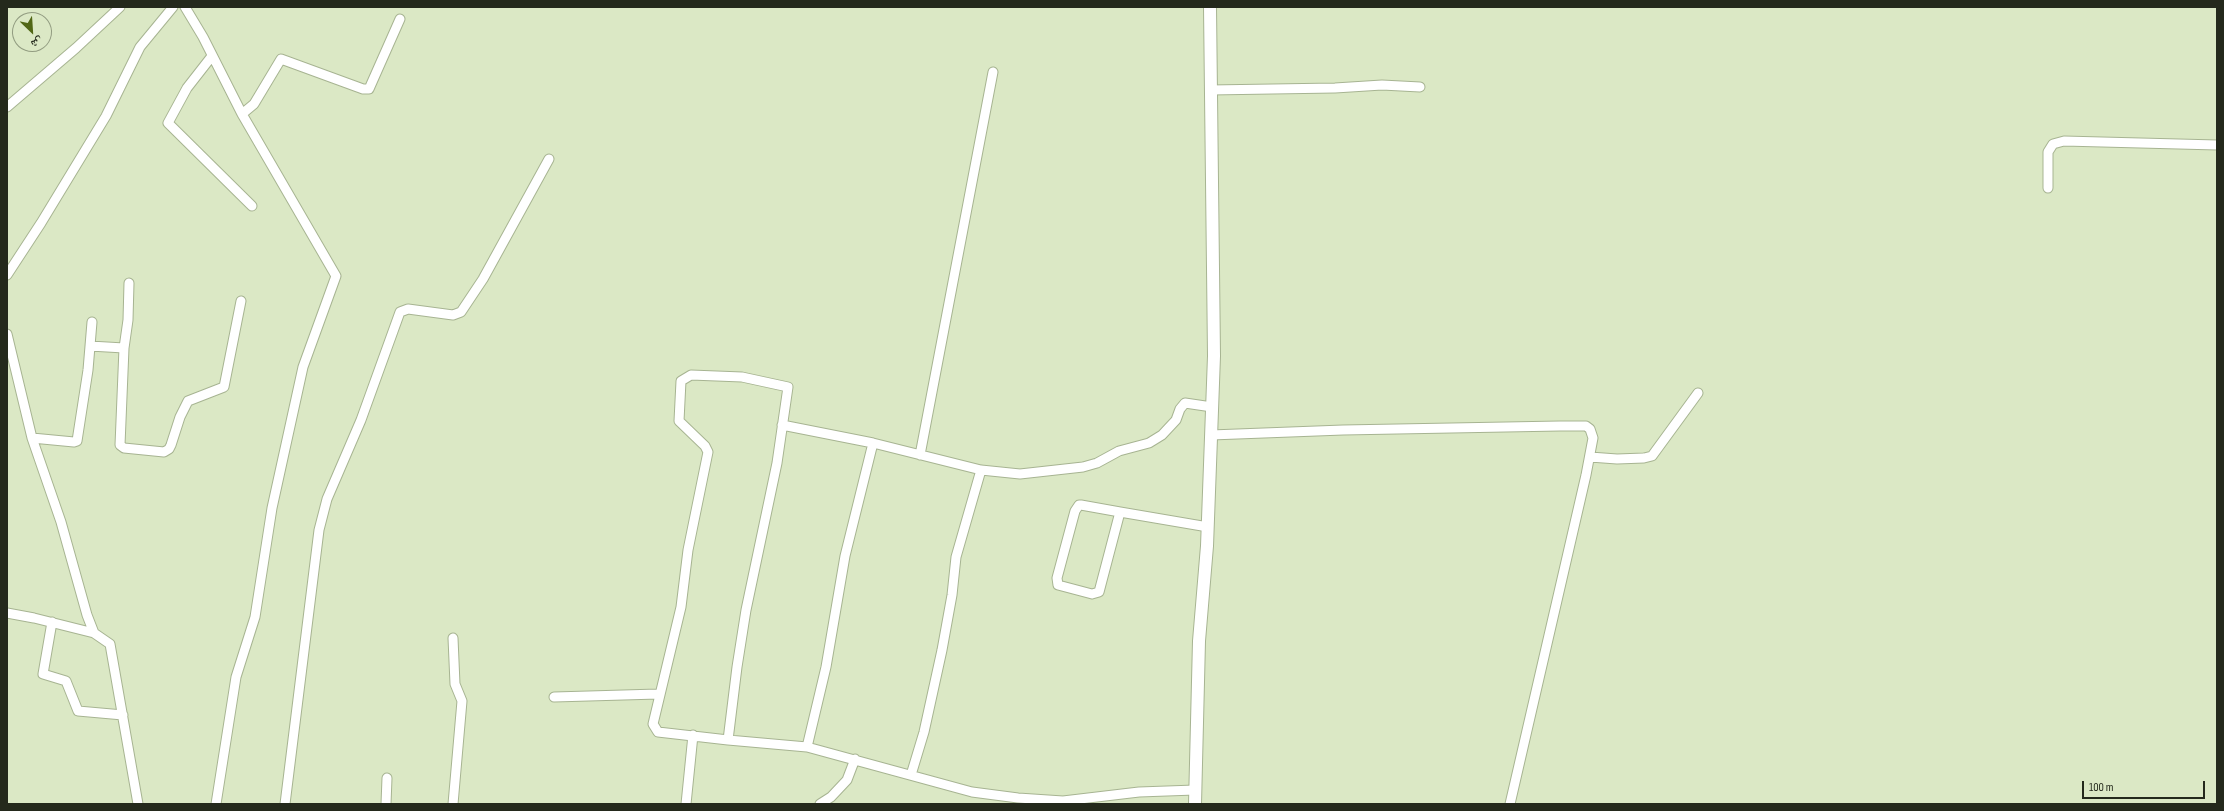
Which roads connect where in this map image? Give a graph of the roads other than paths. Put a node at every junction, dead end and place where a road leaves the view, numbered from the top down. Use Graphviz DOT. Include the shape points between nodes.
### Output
graph roads {
  1 [pos="120,7"];
  2 [pos="173,7"];
  3 [pos="1210,7"];
  4 [pos="186,8"];
  5 [pos="400,19"];
  6 [pos="212,56"];
  7 [pos="993,72"];
  8 [pos="1420,87"];
  9 [pos="1210,90"];
  10 [pos="7,107"];
  11 [pos="242,114"];
  12 [pos="2217,145"];
  13 [pos="549,159"];
  14 [pos="2048,188"];
  15 [pos="252,206"];
  16 [pos="7,275"];
  17 [pos="129,283"];
  18 [pos="241,301"];
  19 [pos="92,322"];
  20 [pos="7,334"];
  21 [pos="90,346"];
  22 [pos="124,348"];
  23 [pos="1698,393"];
  24 [pos="1212,407"];
  25 [pos="782,425"];
  26 [pos="1211,436"];
  27 [pos="32,438"];
  28 [pos="873,443"];
  29 [pos="920,455"];
  30 [pos="1590,457"];
  31 [pos="981,470"];
  32 [pos="1120,512"];
  33 [pos="1208,527"];
  34 [pos="7,613"];
  35 [pos="52,622"];
  36 [pos="94,633"];
  37 [pos="453,638"];
  38 [pos="658,694"];
  39 [pos="554,697"];
  40 [pos="123,715"];
  41 [pos="693,735"];
  42 [pos="728,740"];
  43 [pos="807,747"];
  44 [pos="855,759"];
  45 [pos="911,775"];
  46 [pos="387,778"];
  47 [pos="1196,790"];
  48 [pos="138,804"];
  49 [pos="216,804"];
  50 [pos="285,804"];
  51 [pos="386,804"];
  52 [pos="453,804"];
  53 [pos="686,804"];
  54 [pos="820,804"];
  55 [pos="1195,804"];
  56 [pos="1510,804"];
  1 -- 10 [label="street"];
  2 -- 16 [label="street" via="140,47 106,116"];
  3 -- 9 [label="street"];
  4 -- 6 [label="street"];
  5 -- 11 [label="street" via="369,89 281,59 254,104"];
  6 -- 11 [label="street"];
  6 -- 15 [label="street" via="187,88 168,123"];
  7 -- 29 [label="street"];
  8 -- 9 [label="street" via="1382,85"];
  9 -- 24 [label="street" via="1213,207"];
  11 -- 49 [label="street" via="336,276 303,367 272,508 255,617 236,677"];
  12 -- 14 [label="street" via="2064,142 2053,144 2048,152"];
  13 -- 50 [label="street" via="483,279 461,312 453,315 408,309 400,312 361,420 327,499 319,530"];
  17 -- 22 [label="street"];
  18 -- 22 [label="street" via="224,387 188,401 171,445 164,452 124,448 120,445"];
  19 -- 21 [label="street"];
  20 -- 27 [label="street"];
  21 -- 22 [label="street"];
  21 -- 27 [label="street" via="77,440 67,442"];
  23 -- 30 [label="street" via="1652,456 1617,459"];
  24 -- 26 [label="street"];
  24 -- 31 [label="street" via="1185,403 1170,429 1156,440 1127,448 1084,467 1020,474"];
  25 -- 28 [label="street"];
  25 -- 38 [label="street" via="788,387 742,377 691,375 681,381 679,421 708,452 688,550 681,607"];
  25 -- 42 [label="street" via="777,462 745,617"];
  26 -- 30 [label="street" via="1343,430 1586,426 1593,438"];
  26 -- 33 [label="street"];
  27 -- 36 [label="street" via="61,522"];
  28 -- 29 [label="street"];
  28 -- 43 [label="street" via="845,556 826,667"];
  29 -- 31 [label="street"];
  30 -- 56 [label="street"];
  31 -- 45 [label="street" via="956,557 942,650 924,732"];
  32 -- 32 [label="street" via="1081,505 1077,507 1056,578 1058,585 1092,594 1099,592"];
  32 -- 33 [label="street"];
  33 -- 47 [label="street" via="1199,642"];
  34 -- 35 [label="street"];
  35 -- 36 [label="street"];
  35 -- 40 [label="street" via="43,674 66,681 78,711"];
  36 -- 40 [label="street" via="110,644"];
  37 -- 52 [label="street" via="455,684 462,706"];
  38 -- 39 [label="street"];
  38 -- 41 [label="street" via="654,727 658,732"];
  40 -- 48 [label="street"];
  41 -- 42 [label="street"];
  41 -- 53 [label="street"];
  42 -- 43 [label="street"];
  43 -- 44 [label="street"];
  44 -- 45 [label="street"];
  44 -- 54 [label="street" via="846,780 831,797"];
  45 -- 47 [label="street" via="972,792 1048,800 1084,800 1139,792"];
  46 -- 51 [label="street"];
  47 -- 55 [label="street"];
}
